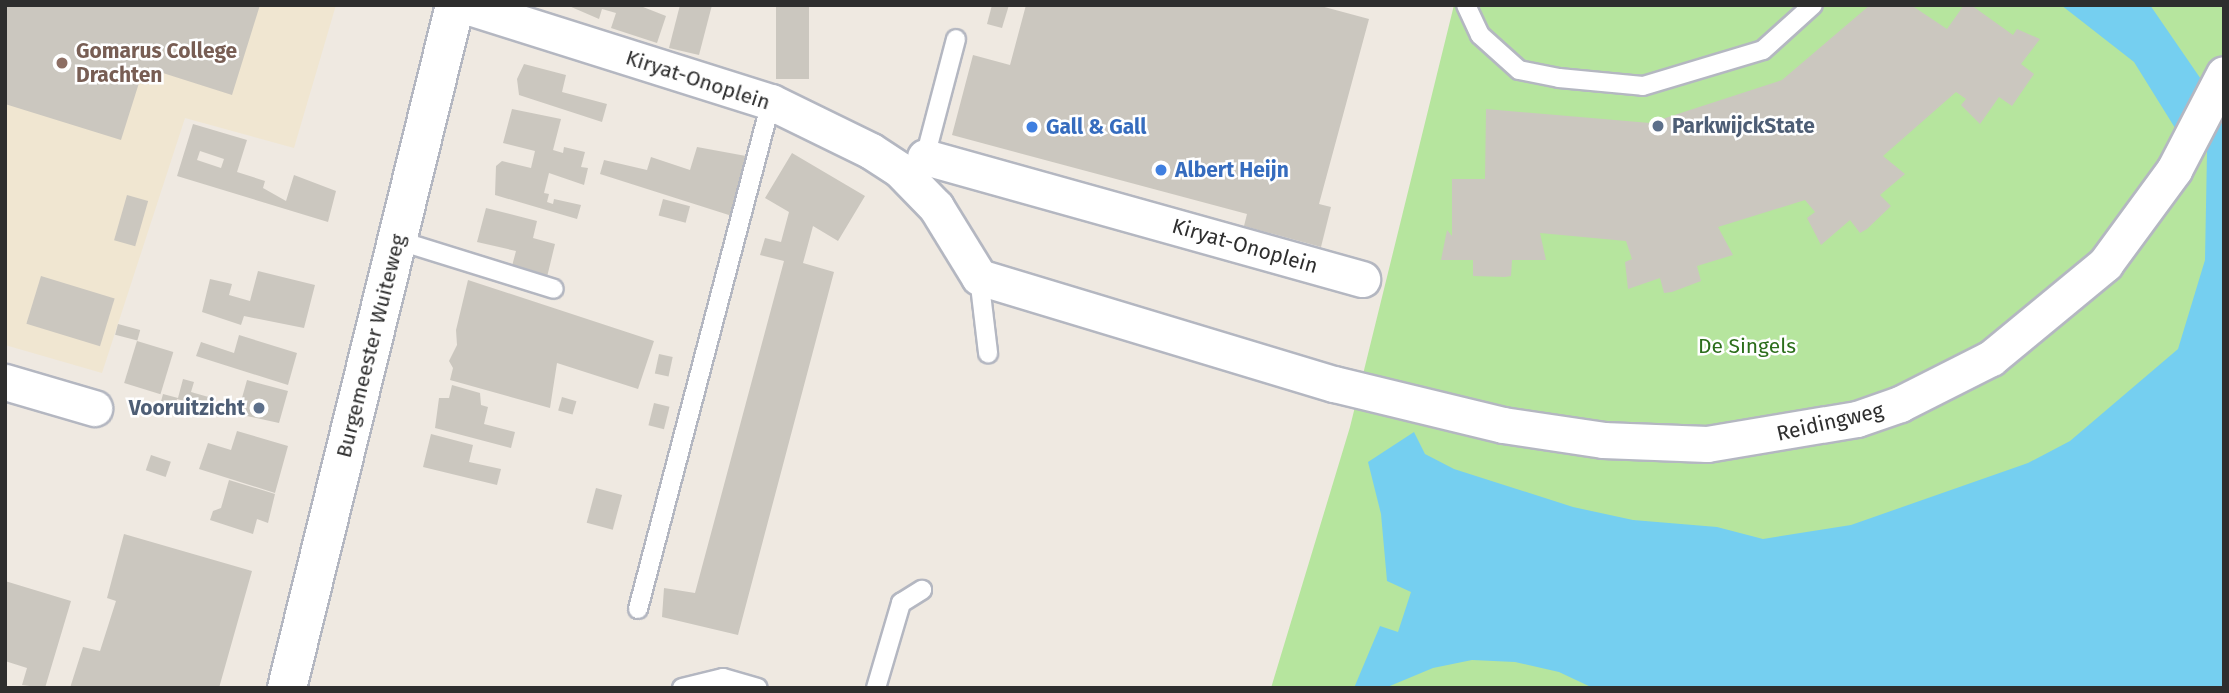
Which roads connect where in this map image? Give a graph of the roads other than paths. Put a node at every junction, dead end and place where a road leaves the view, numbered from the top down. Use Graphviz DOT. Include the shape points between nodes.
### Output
graph roads {
  1 [pos="455,5"];
  2 [pos="464,5"];
  3 [pos="1466,5"];
  4 [pos="1813,5"];
  5 [pos="956,40"];
  6 [pos="2222,80"];
  7 [pos="771,102"];
  8 [pos="921,171"];
  9 [pos="397,240"];
  10 [pos="979,277"];
  11 [pos="1362,279"];
  12 [pos="554,289"];
  13 [pos="988,353"];
  14 [pos="5,382"];
  15 [pos="94,408"];
  16 [pos="922,590"];
  17 [pos="638,609"];
  18 [pos="287,688"];
  19 [pos="682,688"];
  20 [pos="758,688"];
  21 [pos="876,688"];
  1 -- 9 [label="street, Burgemeester Wuiteweg"];
  2 -- 7 [label="street, Kiryat-Onoplein"];
  3 -- 4 [label="lane" via="1480,34 1519,70 1643,86 1763,50"];
  5 -- 8 [label="lane"];
  6 -- 10 [label="street, Reidingweg" via="2188,147 2105,264 1991,358 1900,404 1857,419 1707,444 1603,440 1503,425 1334,384"];
  7 -- 8 [label="street, Kiryat-Onoplein"];
  7 -- 17 [label="lane"];
  8 -- 10 [label="street, Kiryat-Onoplein" via="936,207"];
  8 -- 11 [label="street, Kiryat-Onoplein"];
  9 -- 12 [label="lane"];
  9 -- 18 [label="street, Burgemeester Wuiteweg"];
  10 -- 13 [label="lane, Kiryat-Onoplein"];
  14 -- 15 [label="street"];
  16 -- 21 [label="lane" via="901,603"];
  19 -- 20 [label="lane" via="723,678"];
}
